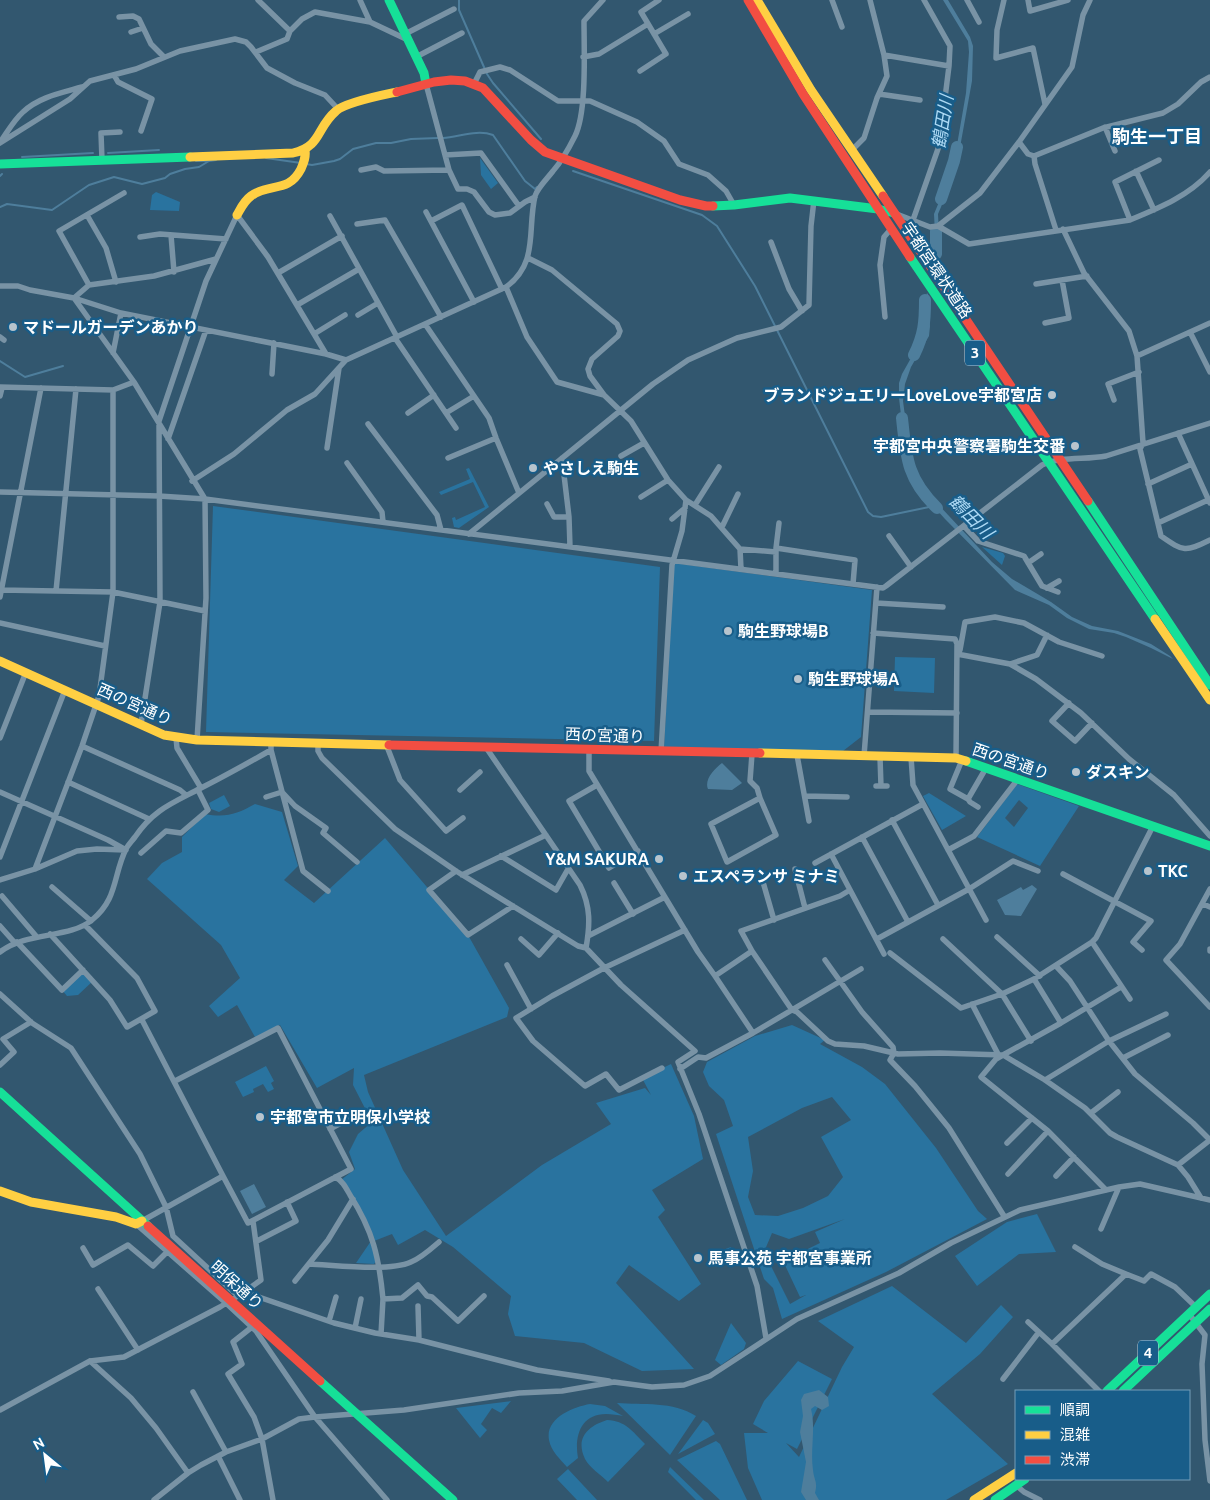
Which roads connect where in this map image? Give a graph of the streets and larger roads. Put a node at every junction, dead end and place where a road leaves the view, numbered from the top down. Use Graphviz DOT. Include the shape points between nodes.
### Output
graph roads {
  1 [pos="258,0"];
  2 [pos="360,0"];
  3 [pos="389,0"];
  4 [pos="603,0"];
  5 [pos="659,0"];
  6 [pos="832,0"];
  7 [pos="870,0"];
  8 [pos="924,0"];
  9 [pos="967,0"];
  10 [pos="1004,0"];
  11 [pos="1028,0"];
  12 [pos="1068,0"];
  13 [pos="1090,0"];
  14 [pos="753,2"];
  15 [pos="454,9"];
  16 [pos="688,14"];
  17 [pos="118,17"];
  18 [pos="370,22"];
  19 [pos="979,22"];
  20 [pos="648,24"];
  21 [pos="842,27"];
  22 [pos="143,28"];
  23 [pos="131,32"];
  24 [pos="290,32"];
  25 [pos="462,33"];
  26 [pos="654,34"];
  27 [pos="407,37"];
  28 [pos="256,52"];
  29 [pos="884,55"];
  30 [pos="416,57"];
  31 [pos="583,57"];
  32 [pos="164,58"];
  33 [pos="950,66"];
  34 [pos="640,71"];
  35 [pos="114,75"];
  36 [pos="1210,77"];
  37 [pos="426,84"];
  38 [pos="474,84"];
  39 [pos="85,86"];
  40 [pos="879,94"];
  41 [pos="920,100"];
  42 [pos="582,102"];
  43 [pos="1045,104"];
  44 [pos="338,109"];
  45 [pos="1105,127"];
  46 [pos="141,131"];
  47 [pos="120,132"];
  48 [pos="1019,142"];
  49 [pos="305,150"];
  50 [pos="852,150"];
  51 [pos="1115,151"];
  52 [pos="445,155"];
  53 [pos="1034,156"];
  54 [pos="562,158"];
  55 [pos="102,160"];
  56 [pos="1158,160"];
  57 [pos="0,164"];
  58 [pos="361,170"];
  59 [pos="449,170"];
  60 [pos="1136,171"];
  61 [pos="1210,172"];
  62 [pos="124,193"];
  63 [pos="535,197"];
  64 [pos="814,200"];
  65 [pos="734,205"];
  66 [pos="520,206"];
  67 [pos="878,209"];
  68 [pos="1154,210"];
  69 [pos="426,212"];
  70 [pos="894,213"];
  71 [pos="87,215"];
  72 [pos="237,215"];
  73 [pos="330,216"];
  74 [pos="913,220"];
  75 [pos="1130,220"];
  76 [pos="431,222"];
  77 [pos="357,224"];
  78 [pos="938,226"];
  79 [pos="891,229"];
  80 [pos="1064,229"];
  81 [pos="1056,230"];
  82 [pos="171,235"];
  83 [pos="342,236"];
  84 [pos="140,237"];
  85 [pos="226,239"];
  86 [pos="771,242"];
  87 [pos="528,258"];
  88 [pos="216,259"];
  89 [pos="359,268"];
  90 [pos="174,272"];
  91 [pos="278,273"];
  92 [pos="1087,276"];
  93 [pos="1062,280"];
  94 [pos="116,282"];
  95 [pos="1036,284"];
  96 [pos="89,285"];
  97 [pos="0,286"];
  98 [pos="504,288"];
  99 [pos="74,298"];
  100 [pos="474,302"];
  101 [pos="378,303"];
  102 [pos="297,306"];
  103 [pos="802,310"];
  104 [pos="121,313"];
  105 [pos="345,315"];
  106 [pos="358,315"];
  107 [pos="441,317"];
  108 [pos="885,317"];
  109 [pos="1046,323"];
  110 [pos="1210,323"];
  111 [pos="425,324"];
  112 [pos="191,327"];
  113 [pos="206,330"];
  114 [pos="1190,332"];
  115 [pos="314,334"];
  116 [pos="396,337"];
  117 [pos="274,343"];
  118 [pos="114,353"];
  119 [pos="326,354"];
  120 [pos="1138,356"];
  121 [pos="346,360"];
  122 [pos="340,367"];
  123 [pos="1138,372"];
  124 [pos="1210,372"];
  125 [pos="272,374"];
  126 [pos="134,382"];
  127 [pos="1,388"];
  128 [pos="40,388"];
  129 [pos="76,389"];
  130 [pos="113,390"];
  131 [pos="434,395"];
  132 [pos="604,395"];
  133 [pos="0,396"];
  134 [pos="474,396"];
  135 [pos="1114,400"];
  136 [pos="620,410"];
  137 [pos="408,413"];
  138 [pos="446,414"];
  139 [pos="158,422"];
  140 [pos="1210,423"];
  141 [pos="368,424"];
  142 [pos="456,428"];
  143 [pos="1178,433"];
  144 [pos="496,438"];
  145 [pos="168,439"];
  146 [pos="644,443"];
  147 [pos="1143,443"];
  148 [pos="327,448"];
  149 [pos="621,456"];
  150 [pos="448,458"];
  151 [pos="562,458"];
  152 [pos="1061,460"];
  153 [pos="1050,462"];
  154 [pos="347,463"];
  155 [pos="1192,464"];
  156 [pos="719,467"];
  157 [pos="668,480"];
  158 [pos="192,481"];
  159 [pos="1148,484"];
  160 [pos="0,492"];
  161 [pos="20,493"];
  162 [pos="519,493"];
  163 [pos="66,494"];
  164 [pos="738,494"];
  165 [pos="113,495"];
  166 [pos="159,496"];
  167 [pos="641,498"];
  168 [pos="204,499"];
  169 [pos="686,500"];
  170 [pos="1209,502"];
  171 [pos="547,504"];
  172 [pos="695,505"];
  173 [pos="686,508"];
  174 [pos="569,517"];
  175 [pos="672,519"];
  176 [pos="383,522"];
  177 [pos="779,523"];
  178 [pos="1158,523"];
  179 [pos="722,527"];
  180 [pos="963,527"];
  181 [pos="441,530"];
  182 [pos="469,534"];
  183 [pos="889,536"];
  184 [pos="1210,540"];
  185 [pos="570,547"];
  186 [pos="740,549"];
  187 [pos="776,550"];
  188 [pos="1041,554"];
  189 [pos="673,560"];
  190 [pos="1028,563"];
  191 [pos="911,567"];
  192 [pos="741,570"];
  193 [pos="776,574"];
  194 [pos="1059,581"];
  195 [pos="853,584"];
  196 [pos="877,588"];
  197 [pos="1047,588"];
  198 [pos="56,591"];
  199 [pos="0,592"];
  200 [pos="113,592"];
  201 [pos="1058,592"];
  202 [pos="160,602"];
  203 [pos="876,603"];
  204 [pos="943,607"];
  205 [pos="205,611"];
  206 [pos="0,623"];
  207 [pos="873,632"];
  208 [pos="1047,635"];
  209 [pos="105,646"];
  210 [pos="958,654"];
  211 [pos="1102,656"];
  212 [pos="0,661"];
  213 [pos="1010,664"];
  214 [pos="26,672"];
  215 [pos="1210,685"];
  216 [pos="65,690"];
  217 [pos="1210,700"];
  218 [pos="97,704"];
  219 [pos="1069,704"];
  220 [pos="868,712"];
  221 [pos="956,713"];
  222 [pos="1092,723"];
  223 [pos="142,724"];
  224 [pos="0,738"];
  225 [pos="176,738"];
  226 [pos="197,740"];
  227 [pos="318,742"];
  228 [pos="386,744"];
  229 [pos="82,746"];
  230 [pos="271,746"];
  231 [pos="485,746"];
  232 [pos="589,750"];
  233 [pos="661,752"];
  234 [pos="752,754"];
  235 [pos="797,755"];
  236 [pos="864,756"];
  237 [pos="880,757"];
  238 [pos="911,757"];
  239 [pos="959,759"];
  240 [pos="986,768"];
  241 [pos="480,772"];
  242 [pos="1018,780"];
  243 [pos="68,782"];
  244 [pos="597,785"];
  245 [pos="881,786"];
  246 [pos="199,789"];
  247 [pos="460,790"];
  248 [pos="0,792"];
  249 [pos="282,792"];
  250 [pos="186,795"];
  251 [pos="805,796"];
  252 [pos="266,797"];
  253 [pos="847,797"];
  254 [pos="760,798"];
  255 [pos="968,799"];
  256 [pos="22,803"];
  257 [pos="923,804"];
  258 [pos="978,807"];
  259 [pos="54,817"];
  260 [pos="463,818"];
  261 [pos="148,819"];
  262 [pos="892,820"];
  263 [pos="809,821"];
  264 [pos="1153,826"];
  265 [pos="546,835"];
  266 [pos="1210,836"];
  267 [pos="862,837"];
  268 [pos="1210,846"];
  269 [pos="126,850"];
  270 [pos="948,850"];
  271 [pos="638,851"];
  272 [pos="141,853"];
  273 [pos="831,854"];
  274 [pos="501,856"];
  275 [pos="0,857"];
  276 [pos="358,862"];
  277 [pos="816,863"];
  278 [pos="35,869"];
  279 [pos="796,869"];
  280 [pos="568,870"];
  281 [pos="1038,871"];
  282 [pos="459,873"];
  283 [pos="1063,874"];
  284 [pos="0,880"];
  285 [pos="764,882"];
  286 [pos="614,883"];
  287 [pos="52,887"];
  288 [pos="969,889"];
  289 [pos="1210,889"];
  290 [pos="850,890"];
  291 [pos="328,891"];
  292 [pos="2,896"];
  293 [pos="665,897"];
  294 [pos="1115,901"];
  295 [pos="1202,904"];
  296 [pos="938,905"];
  297 [pos="513,906"];
  298 [pos="1210,907"];
  299 [pos="805,908"];
  300 [pos="632,914"];
  301 [pos="774,920"];
  302 [pos="986,920"];
  303 [pos="908,922"];
  304 [pos="88,923"];
  305 [pos="0,926"];
  306 [pos="685,930"];
  307 [pos="558,933"];
  308 [pos="50,934"];
  309 [pos="36,936"];
  310 [pos="588,936"];
  311 [pos="997,937"];
  312 [pos="944,939"];
  313 [pos="521,940"];
  314 [pos="877,940"];
  315 [pos="16,942"];
  316 [pos="1092,942"];
  317 [pos="586,948"];
  318 [pos="1142,950"];
  319 [pos="752,951"];
  320 [pos="0,952"];
  321 [pos="825,960"];
  322 [pos="507,965"];
  323 [pos="1056,966"];
  324 [pos="604,968"];
  325 [pos="861,969"];
  326 [pos="83,970"];
  327 [pos="715,976"];
  328 [pos="1037,977"];
  329 [pos="840,981"];
  330 [pos="1121,987"];
  331 [pos="0,994"];
  332 [pos="1002,994"];
  333 [pos="1130,999"];
  334 [pos="972,1004"];
  335 [pos="1087,1007"];
  336 [pos="1210,1007"];
  337 [pos="531,1009"];
  338 [pos="792,1010"];
  339 [pos="1166,1014"];
  340 [pos="142,1020"];
  341 [pos="30,1022"];
  342 [pos="1061,1023"];
  343 [pos="754,1033"];
  344 [pos="1168,1035"];
  345 [pos="1031,1041"];
  346 [pos="1109,1041"];
  347 [pos="695,1051"];
  348 [pos="894,1053"];
  349 [pos="1001,1054"];
  350 [pos="698,1057"];
  351 [pos="1123,1058"];
  352 [pos="0,1065"];
  353 [pos="662,1068"];
  354 [pos="680,1069"];
  355 [pos="1044,1080"];
  356 [pos="175,1081"];
  357 [pos="0,1092"];
  358 [pos="1118,1092"];
  359 [pos="363,1111"];
  360 [pos="1091,1113"];
  361 [pos="1032,1118"];
  362 [pos="330,1129"];
  363 [pos="1048,1132"];
  364 [pos="1210,1140"];
  365 [pos="1007,1144"];
  366 [pos="1074,1157"];
  367 [pos="1178,1165"];
  368 [pos="1008,1174"];
  369 [pos="223,1176"];
  370 [pos="1056,1176"];
  371 [pos="335,1177"];
  372 [pos="1119,1187"];
  373 [pos="1106,1190"];
  374 [pos="0,1191"];
  375 [pos="1201,1198"];
  376 [pos="353,1199"];
  377 [pos="1210,1200"];
  378 [pos="287,1202"];
  379 [pos="166,1207"];
  380 [pos="1004,1216"];
  381 [pos="253,1220"];
  382 [pos="139,1223"];
  383 [pos="1100,1229"];
  384 [pos="257,1241"];
  385 [pos="439,1242"];
  386 [pos="1076,1247"];
  387 [pos="83,1248"];
  388 [pos="168,1251"];
  389 [pos="309,1264"];
  390 [pos="380,1267"];
  391 [pos="1126,1274"];
  392 [pos="296,1281"];
  393 [pos="98,1289"];
  394 [pos="244,1292"];
  395 [pos="1210,1294"];
  396 [pos="484,1296"];
  397 [pos="336,1297"];
  398 [pos="361,1298"];
  399 [pos="383,1299"];
  400 [pos="232,1300"];
  401 [pos="418,1306"];
  402 [pos="1196,1308"];
  403 [pos="1210,1309"];
  404 [pos="1189,1314"];
  405 [pos="329,1321"];
  406 [pos="1028,1322"];
  407 [pos="1196,1322"];
  408 [pos="252,1327"];
  409 [pos="356,1328"];
  410 [pos="1039,1332"];
  411 [pos="380,1334"];
  412 [pos="766,1338"];
  413 [pos="419,1340"];
  414 [pos="1052,1344"];
  415 [pos="138,1350"];
  416 [pos="90,1361"];
  417 [pos="1003,1379"];
  418 [pos="614,1382"];
  419 [pos="1098,1390"];
  420 [pos="1108,1390"];
  421 [pos="1125,1390"];
  422 [pos="193,1392"];
  423 [pos="0,1410"];
  424 [pos="358,1414"];
  425 [pos="315,1416"];
  426 [pos="262,1438"];
  427 [pos="226,1452"];
  428 [pos="218,1456"];
  429 [pos="1208,1460"];
  430 [pos="188,1473"];
  431 [pos="1015,1474"];
  432 [pos="1024,1480"];
  433 [pos="1210,1482"];
  434 [pos="1017,1486"];
  435 [pos="156,1500"];
  436 [pos="240,1500"];
  437 [pos="273,1500"];
  438 [pos="387,1500"];
  439 [pos="453,1500"];
  440 [pos="974,1500"];
  441 [pos="995,1500"];
  442 [pos="1040,1500"];
  1 -- 24 [label="street"];
  2 -- 18 [label="street"];
  3 -- 27 [label="street"];
  4 -- 31 [label="street" via="584,21"];
  5 -- 20 [label="street" via="640,12"];
  6 -- 21 [label="street"];
  7 -- 29 [label="street"];
  8 -- 33 [label="street" via="950,46"];
  9 -- 19 [label="street"];
  10 -- 43 [label="street" via="997,30 996,58 1033,48"];
  11 -- 12 [label="street" via="1030,11"];
  13 -- 43 [label="street" via="1083,15 1072,67"];
  14 -- 50 [label="street, 宇都宮環状道路 / 3"];
  14 -- 67 [label="street, 宇都宮環状道路 / 3" via="803,94"];
  15 -- 27 [label="street"];
  16 -- 26 [label="street"];
  17 -- 22 [label="street" via="133,16 139,19"];
  18 -- 24 [label="street" via="315,12 302,19"];
  18 -- 27 [label="street"];
  20 -- 26 [label="street"];
  20 -- 31 [label="street" via="599,54"];
  22 -- 23 [label="street"];
  22 -- 32 [label="street" via="151,44"];
  24 -- 28 [label="street" via="287,39"];
  25 -- 30 [label="street"];
  26 -- 34 [label="street" via="666,54"];
  27 -- 30 [label="street"];
  28 -- 32 [label="street" via="246,42 235,39 180,51"];
  28 -- 44 [label="street" via="266,68 325,96"];
  29 -- 33 [label="street"];
  29 -- 40 [label="street" via="887,76"];
  30 -- 37 [label="street"];
  31 -- 42 [label="street"];
  32 -- 35 [label="street"];
  33 -- 74 [label="street" via="939,146"];
  35 -- 39 [label="street" via="90,81"];
  35 -- 46 [label="street" via="118,82 152,99"];
  36 -- 45 [label="street" via="1164,113"];
  37 -- 38 [label="street" via="451,80"];
  37 -- 44 [label="street"];
  37 -- 52 [label="street"];
  38 -- 42 [label="street" via="481,72 500,67 558,101"];
  38 -- 54 [label="street" via="483,88 545,152"];
  39 -- 39 [label="street" via="70,99 0,143 23,112 38,101"];
  40 -- 41 [label="street"];
  40 -- 50 [label="street" via="864,138"];
  42 -- 54 [label="street" via="576,135"];
  42 -- 65 [label="street" via="590,101 638,122 664,141 679,164 714,180"];
  43 -- 48 [label="street"];
  44 -- 49 [label="street" via="324,124 314,143"];
  45 -- 51 [label="street"];
  45 -- 53 [label="street"];
  47 -- 55 [label="street" via="101,133"];
  48 -- 53 [label="street" via="1028,154"];
  48 -- 78 [label="street" via="980,193"];
  49 -- 55 [label="street"];
  49 -- 72 [label="street" via="306,158 294,179 288,184 249,196"];
  50 -- 70 [label="street, 宇都宮環状道路 / 3"];
  52 -- 59 [label="street"];
  52 -- 66 [label="street" via="481,153"];
  53 -- 81 [label="street"];
  54 -- 63 [label="street"];
  54 -- 65 [label="street" via="680,200 706,206"];
  55 -- 57 [label="street"];
  56 -- 60 [label="street"];
  58 -- 59 [label="street" via="376,167 384,171"];
  59 -- 66 [label="street" via="458,189 474,192 489,212 495,215 510,213"];
  60 -- 68 [label="street"];
  60 -- 75 [label="street" via="1115,182"];
  61 -- 68 [label="street" via="1188,192"];
  62 -- 71 [label="street"];
  63 -- 66 [label="street"];
  63 -- 87 [label="street"];
  64 -- 65 [label="street" via="790,198"];
  64 -- 67 [label="street"];
  64 -- 103 [label="street" via="809,304"];
  67 -- 70 [label="street"];
  67 -- 79 [label="street, 宇都宮環状道路 / 3"];
  68 -- 75 [label="street"];
  69 -- 76 [label="street"];
  70 -- 74 [label="street"];
  70 -- 152 [label="street, 宇都宮環状道路 / 3"];
  71 -- 94 [label="street" via="106,248"];
  71 -- 96 [label="street" via="59,231"];
  72 -- 85 [label="street"];
  72 -- 91 [label="street"];
  73 -- 83 [label="street"];
  74 -- 78 [label="street" via="930,227"];
  75 -- 80 [label="street"];
  76 -- 98 [label="street" via="462,205"];
  76 -- 100 [label="street"];
  77 -- 107 [label="street" via="385,220"];
  78 -- 81 [label="street" via="969,244"];
  79 -- 108 [label="street" via="884,237 880,265"];
  79 -- 153 [label="street, 宇都宮環状道路 / 3"];
  80 -- 81 [label="street"];
  80 -- 92 [label="street"];
  82 -- 84 [label="street"];
  82 -- 85 [label="street"];
  82 -- 90 [label="street"];
  83 -- 89 [label="street"];
  83 -- 91 [label="street"];
  85 -- 88 [label="street"];
  86 -- 103 [label="street" via="789,289"];
  87 -- 98 [label="street" via="516,280"];
  87 -- 132 [label="street" via="552,270 617,324 618,336 592,359 588,369"];
  88 -- 90 [label="street"];
  88 -- 112 [label="street"];
  89 -- 101 [label="street"];
  89 -- 102 [label="street"];
  90 -- 94 [label="street"];
  91 -- 102 [label="street"];
  92 -- 93 [label="street"];
  92 -- 120 [label="street" via="1129,331"];
  93 -- 95 [label="street"];
  93 -- 109 [label="street" via="1069,318"];
  94 -- 96 [label="street"];
  96 -- 99 [label="street"];
  97 -- 99 [label="street" via="18,286"];
  98 -- 100 [label="street"];
  98 -- 132 [label="street" via="527,336 557,382"];
  99 -- 104 [label="street"];
  99 -- 118 [label="street"];
  100 -- 107 [label="street"];
  101 -- 106 [label="street"];
  101 -- 116 [label="street"];
  102 -- 115 [label="street"];
  103 -- 136 [label="street" via="778,328 737,338 688,360"];
  104 -- 112 [label="street"];
  104 -- 118 [label="street"];
  105 -- 115 [label="street"];
  107 -- 111 [label="street"];
  110 -- 114 [label="street"];
  111 -- 116 [label="street"];
  111 -- 134 [label="street"];
  112 -- 113 [label="street"];
  112 -- 139 [label="street"];
  113 -- 117 [label="street"];
  113 -- 145 [label="street"];
  114 -- 120 [label="street"];
  114 -- 124 [label="street"];
  115 -- 119 [label="street"];
  116 -- 121 [label="street"];
  116 -- 131 [label="street"];
  117 -- 119 [label="street"];
  117 -- 125 [label="street"];
  118 -- 126 [label="street"];
  119 -- 121 [label="street"];
  120 -- 123 [label="street"];
  121 -- 122 [label="street"];
  122 -- 148 [label="street"];
  122 -- 158 [label="street" via="315,394 287,410 234,454"];
  123 -- 135 [label="street" via="1108,384"];
  123 -- 147 [label="street"];
  126 -- 130 [label="street"];
  126 -- 139 [label="street"];
  127 -- 128 [label="street"];
  127 -- 133 [label="street"];
  128 -- 129 [label="street"];
  128 -- 161 [label="street"];
  129 -- 130 [label="street"];
  129 -- 163 [label="street"];
  130 -- 165 [label="street"];
  131 -- 137 [label="street"];
  131 -- 138 [label="street"];
  132 -- 136 [label="street"];
  134 -- 138 [label="street"];
  134 -- 144 [label="street" via="489,418"];
  136 -- 146 [label="street"];
  136 -- 151 [label="street"];
  138 -- 142 [label="street"];
  139 -- 145 [label="street"];
  139 -- 166 [label="street"];
  140 -- 143 [label="street"];
  141 -- 181 [label="street" via="437,515"];
  143 -- 147 [label="street"];
  143 -- 155 [label="street"];
  144 -- 150 [label="street"];
  144 -- 162 [label="street"];
  145 -- 158 [label="street"];
  146 -- 149 [label="street"];
  146 -- 157 [label="street"];
  147 -- 152 [label="street" via="1097,458"];
  147 -- 159 [label="street" via="1140,448"];
  151 -- 162 [label="street"];
  151 -- 174 [label="street"];
  152 -- 153 [label="street"];
  152 -- 215 [label="street, 宇都宮環状道路 / 3"];
  153 -- 180 [label="street"];
  153 -- 217 [label="street, 宇都宮環状道路 / 3"];
  154 -- 176 [label="street" via="382,512"];
  155 -- 159 [label="street"];
  155 -- 170 [label="street"];
  156 -- 172 [label="street"];
  157 -- 167 [label="street"];
  157 -- 169 [label="street"];
  158 -- 168 [label="street"];
  159 -- 178 [label="street"];
  160 -- 161 [label="street"];
  161 -- 163 [label="street"];
  161 -- 199 [label="street"];
  162 -- 182 [label="street"];
  163 -- 165 [label="street"];
  163 -- 198 [label="street"];
  164 -- 179 [label="street"];
  165 -- 166 [label="street"];
  165 -- 200 [label="street"];
  166 -- 168 [label="street"];
  166 -- 202 [label="street"];
  168 -- 176 [label="street"];
  168 -- 205 [label="street"];
  169 -- 172 [label="street"];
  169 -- 173 [label="street"];
  170 -- 178 [label="street"];
  171 -- 174 [label="street" via="554,517"];
  172 -- 179 [label="street"];
  173 -- 175 [label="street"];
  173 -- 189 [label="street"];
  174 -- 185 [label="street"];
  176 -- 181 [label="street"];
  177 -- 187 [label="street"];
  178 -- 184 [label="street" via="1162,536 1178,547 1190,550"];
  179 -- 186 [label="street"];
  180 -- 190 [label="street" via="978,541 1024,556"];
  180 -- 191 [label="street"];
  181 -- 182 [label="street"];
  182 -- 185 [label="street"];
  183 -- 191 [label="street"];
  185 -- 189 [label="street"];
  186 -- 187 [label="street"];
  186 -- 192 [label="street"];
  187 -- 193 [label="street"];
  187 -- 195 [label="street" via="855,560"];
  188 -- 190 [label="street"];
  189 -- 192 [label="street"];
  189 -- 233 [label="street"];
  190 -- 197 [label="street" via="1042,586"];
  191 -- 196 [label="street" via="886,586"];
  192 -- 193 [label="street"];
  193 -- 195 [label="street"];
  194 -- 197 [label="street"];
  195 -- 196 [label="street"];
  196 -- 203 [label="street"];
  197 -- 201 [label="street"];
  198 -- 199 [label="street"];
  198 -- 200 [label="street"];
  200 -- 202 [label="street"];
  200 -- 209 [label="street"];
  202 -- 205 [label="street"];
  202 -- 223 [label="street"];
  203 -- 204 [label="street"];
  203 -- 207 [label="street"];
  205 -- 226 [label="street"];
  206 -- 209 [label="street"];
  207 -- 210 [label="street" via="955,639"];
  207 -- 220 [label="street"];
  208 -- 210 [label="street" via="1024,623 995,617 966,622"];
  208 -- 211 [label="street"];
  208 -- 213 [label="street" via="1037,654"];
  209 -- 218 [label="street"];
  210 -- 213 [label="street"];
  210 -- 221 [label="street"];
  212 -- 214 [label="street, 西の宮通り"];
  213 -- 219 [label="street"];
  214 -- 216 [label="street, 西の宮通り"];
  214 -- 224 [label="street"];
  216 -- 218 [label="street, 西の宮通り"];
  216 -- 256 [label="street"];
  218 -- 223 [label="street, 西の宮通り"];
  218 -- 229 [label="street"];
  219 -- 222 [label="street"];
  219 -- 222 [label="street" via="1052,721 1075,741"];
  220 -- 221 [label="street"];
  220 -- 236 [label="street"];
  221 -- 239 [label="street"];
  222 -- 266 [label="street" via="1174,795"];
  223 -- 225 [label="street, 西の宮通り"];
  225 -- 226 [label="street, 西の宮通り"];
  225 -- 246 [label="street" via="176,748"];
  226 -- 230 [label="street, 西の宮通り"];
  227 -- 228 [label="street, 西の宮通り"];
  227 -- 230 [label="street, 西の宮通り"];
  227 -- 282 [label="street" via="322,758 390,825"];
  228 -- 231 [label="street, 西の宮通り"];
  228 -- 260 [label="street" via="400,780 446,831"];
  229 -- 243 [label="street"];
  229 -- 250 [label="street"];
  230 -- 246 [label="street"];
  230 -- 249 [label="street"];
  231 -- 232 [label="street, 西の宮通り"];
  231 -- 265 [label="street"];
  232 -- 233 [label="street, 西の宮通り"];
  232 -- 244 [label="street" via="589,771"];
  233 -- 234 [label="street, 西の宮通り"];
  234 -- 235 [label="street, 西の宮通り"];
  234 -- 254 [label="street" via="750,781"];
  235 -- 236 [label="street, 西の宮通り"];
  235 -- 251 [label="street"];
  236 -- 237 [label="street, 西の宮通り"];
  237 -- 238 [label="street, 西の宮通り"];
  237 -- 245 [label="street"];
  238 -- 239 [label="street, 西の宮通り"];
  238 -- 257 [label="street" via="913,785"];
  239 -- 240 [label="street, 西の宮通り"];
  239 -- 255 [label="street" via="950,789"];
  240 -- 242 [label="street, 西の宮通り"];
  240 -- 255 [label="street"];
  241 -- 247 [label="street"];
  242 -- 264 [label="street, 西の宮通り"];
  242 -- 270 [label="street" via="974,836"];
  243 -- 259 [label="street"];
  243 -- 261 [label="street"];
  244 -- 271 [label="street"];
  244 -- 271 [label="street" via="569,801 609,868"];
  246 -- 250 [label="street"];
  246 -- 272 [label="street" via="208,810 181,833 166,832"];
  248 -- 256 [label="street"];
  249 -- 252 [label="street"];
  249 -- 276 [label="street" via="295,806 326,828 323,833"];
  249 -- 291 [label="street" via="303,871"];
  250 -- 261 [label="street"];
  251 -- 253 [label="street"];
  251 -- 263 [label="street"];
  254 -- 254 [label="street" via="711,824 726,862 776,835"];
  255 -- 258 [label="street"];
  256 -- 259 [label="street"];
  256 -- 275 [label="street"];
  257 -- 262 [label="street"];
  257 -- 270 [label="street"];
  259 -- 269 [label="street"];
  259 -- 278 [label="street"];
  261 -- 269 [label="street"];
  262 -- 267 [label="street"];
  262 -- 296 [label="street"];
  264 -- 268 [label="street, 西の宮通り"];
  264 -- 294 [label="street"];
  265 -- 274 [label="street"];
  265 -- 280 [label="street"];
  267 -- 273 [label="street"];
  267 -- 303 [label="street"];
  269 -- 278 [label="street" via="77,851"];
  269 -- 304 [label="street" via="110,899"];
  270 -- 288 [label="street"];
  271 -- 293 [label="street"];
  273 -- 277 [label="street"];
  273 -- 290 [label="street"];
  274 -- 280 [label="street" via="556,890"];
  274 -- 282 [label="street"];
  278 -- 284 [label="street"];
  279 -- 299 [label="street"];
  280 -- 310 [label="street" via="587,898"];
  281 -- 288 [label="street" via="1013,861"];
  282 -- 297 [label="street"];
  282 -- 297 [label="street" via="429,890 468,936"];
  283 -- 294 [label="street"];
  285 -- 301 [label="street"];
  286 -- 300 [label="street"];
  287 -- 304 [label="street"];
  288 -- 296 [label="street"];
  288 -- 302 [label="street"];
  289 -- 295 [label="street"];
  290 -- 299 [label="street"];
  290 -- 314 [label="street"];
  292 -- 309 [label="street"];
  293 -- 300 [label="street"];
  293 -- 306 [label="street"];
  294 -- 316 [label="street"];
  294 -- 318 [label="street" via="1151,921 1133,942"];
  295 -- 298 [label="street"];
  295 -- 336 [label="street" via="1180,944 1166,960"];
  296 -- 303 [label="street"];
  297 -- 307 [label="street"];
  299 -- 301 [label="street"];
  300 -- 310 [label="street"];
  301 -- 319 [label="street" via="741,932"];
  303 -- 314 [label="street"];
  304 -- 308 [label="street"];
  304 -- 340 [label="street" via="137,978 155,1011"];
  305 -- 315 [label="street"];
  306 -- 324 [label="street"];
  306 -- 327 [label="street"];
  307 -- 313 [label="street" via="539,955"];
  307 -- 317 [label="street"];
  308 -- 309 [label="street"];
  308 -- 326 [label="street"];
  309 -- 315 [label="street"];
  310 -- 317 [label="street"];
  311 -- 328 [label="street"];
  312 -- 332 [label="street"];
  314 -- 334 [label="street" via="887,953 961,1008"];
  315 -- 320 [label="street"];
  315 -- 326 [label="street" via="62,990"];
  316 -- 323 [label="street"];
  316 -- 330 [label="street"];
  317 -- 324 [label="street"];
  319 -- 327 [label="street"];
  319 -- 338 [label="street"];
  321 -- 329 [label="street"];
  322 -- 337 [label="street"];
  323 -- 328 [label="street"];
  323 -- 335 [label="street"];
  324 -- 337 [label="street"];
  324 -- 347 [label="street"];
  325 -- 329 [label="street"];
  326 -- 340 [label="street" via="110,1000 127,1028"];
  327 -- 343 [label="street"];
  328 -- 332 [label="street"];
  328 -- 342 [label="street"];
  329 -- 338 [label="street"];
  329 -- 348 [label="street"];
  330 -- 333 [label="street"];
  330 -- 335 [label="street"];
  331 -- 341 [label="street"];
  332 -- 334 [label="street"];
  332 -- 345 [label="street"];
  334 -- 349 [label="street"];
  335 -- 342 [label="street"];
  335 -- 346 [label="street"];
  337 -- 353 [label="street" via="516,1018 534,1042 585,1086 606,1074 619,1090"];
  338 -- 343 [label="street"];
  338 -- 348 [label="street" via="835,1044"];
  339 -- 346 [label="street"];
  340 -- 356 [label="street"];
  341 -- 352 [label="street" via="3,1039 14,1052"];
  341 -- 379 [label="street" via="71,1048 140,1154"];
  342 -- 345 [label="street"];
  343 -- 350 [label="street" via="706,1058"];
  344 -- 351 [label="street"];
  345 -- 349 [label="street"];
  346 -- 351 [label="street"];
  346 -- 355 [label="street"];
  347 -- 350 [label="street"];
  347 -- 354 [label="street" via="678,1062"];
  348 -- 349 [label="street"];
  348 -- 380 [label="street" via="890,1060 922,1093 949,1128"];
  349 -- 355 [label="street"];
  349 -- 361 [label="street" via="981,1076"];
  350 -- 354 [label="street"];
  351 -- 364 [label="street" via="1135,1074"];
  354 -- 412 [label="street" via="699,1114 756,1286"];
  355 -- 360 [label="street"];
  356 -- 362 [label="street" via="278,1028"];
  356 -- 369 [label="street"];
  357 -- 382 [label="street, 明保通り"];
  358 -- 360 [label="street"];
  359 -- 362 [label="street"];
  360 -- 367 [label="street" via="1116,1137"];
  361 -- 363 [label="street"];
  361 -- 365 [label="street"];
  362 -- 371 [label="street" via="351,1169"];
  363 -- 366 [label="street"];
  363 -- 368 [label="street"];
  364 -- 367 [label="street"];
  366 -- 370 [label="street"];
  366 -- 373 [label="street"];
  367 -- 375 [label="street"];
  369 -- 379 [label="street"];
  369 -- 381 [label="street" via="248,1223"];
  371 -- 376 [label="street" via="341,1180"];
  371 -- 378 [label="street"];
  372 -- 373 [label="street"];
  372 -- 375 [label="street" via="1140,1184"];
  372 -- 383 [label="street"];
  373 -- 380 [label="street"];
  374 -- 382 [label="street" via="31,1202"];
  375 -- 377 [label="street"];
  376 -- 389 [label="street"];
  376 -- 390 [label="street" via="374,1241"];
  378 -- 381 [label="street"];
  378 -- 384 [label="street" via="296,1221"];
  379 -- 382 [label="street"];
  379 -- 400 [label="street" via="173,1236"];
  380 -- 412 [label="street" via="899,1273 797,1319"];
  381 -- 384 [label="street"];
  382 -- 388 [label="street"];
  382 -- 400 [label="street, 明保通り"];
  384 -- 394 [label="street" via="261,1280"];
  385 -- 390 [label="street" via="410,1262"];
  386 -- 391 [label="street" via="1102,1264"];
  387 -- 388 [label="street" via="93,1265 128,1245 153,1266"];
  388 -- 400 [label="street"];
  389 -- 390 [label="street"];
  389 -- 392 [label="street"];
  390 -- 399 [label="street"];
  391 -- 402 [label="street" via="1144,1281 1151,1274 1175,1287"];
  391 -- 414 [label="street"];
  393 -- 415 [label="street"];
  394 -- 400 [label="street"];
  394 -- 405 [label="street"];
  395 -- 402 [label="street, 4"];
  396 -- 399 [label="street" via="458,1321 418,1285 402,1298"];
  397 -- 405 [label="street"];
  398 -- 409 [label="street"];
  399 -- 411 [label="street"];
  400 -- 408 [label="street"];
  400 -- 415 [label="street"];
  400 -- 424 [label="street, 明保通り"];
  401 -- 413 [label="street"];
  402 -- 404 [label="street, 4"];
  403 -- 407 [label="street, 4"];
  404 -- 407 [label="street"];
  404 -- 420 [label="street, 4"];
  405 -- 409 [label="street"];
  406 -- 410 [label="street"];
  407 -- 421 [label="street, 4"];
  407 -- 429 [label="street" via="1205,1335 1202,1364"];
  408 -- 425 [label="street"];
  408 -- 426 [label="street" via="233,1342 242,1364 228,1374 254,1417"];
  409 -- 411 [label="street"];
  410 -- 414 [label="street"];
  410 -- 417 [label="street"];
  411 -- 413 [label="street"];
  412 -- 418 [label="street" via="710,1376 684,1385 652,1387"];
  413 -- 418 [label="street" via="538,1370"];
  414 -- 419 [label="street"];
  415 -- 416 [label="street" via="124,1357"];
  416 -- 423 [label="street"];
  416 -- 430 [label="street" via="131,1398"];
  418 -- 424 [label="street"];
  422 -- 427 [label="street"];
  424 -- 425 [label="street"];
  424 -- 439 [label="street, 明保通り"];
  425 -- 426 [label="street"];
  425 -- 438 [label="street"];
  426 -- 427 [label="street"];
  426 -- 437 [label="street"];
  427 -- 428 [label="street"];
  428 -- 430 [label="street"];
  428 -- 436 [label="street"];
  429 -- 433 [label="street"];
  430 -- 435 [label="street"];
  431 -- 440 [label="street"];
  432 -- 434 [label="street"];
  434 -- 441 [label="street"];
  434 -- 442 [label="street"];
}
